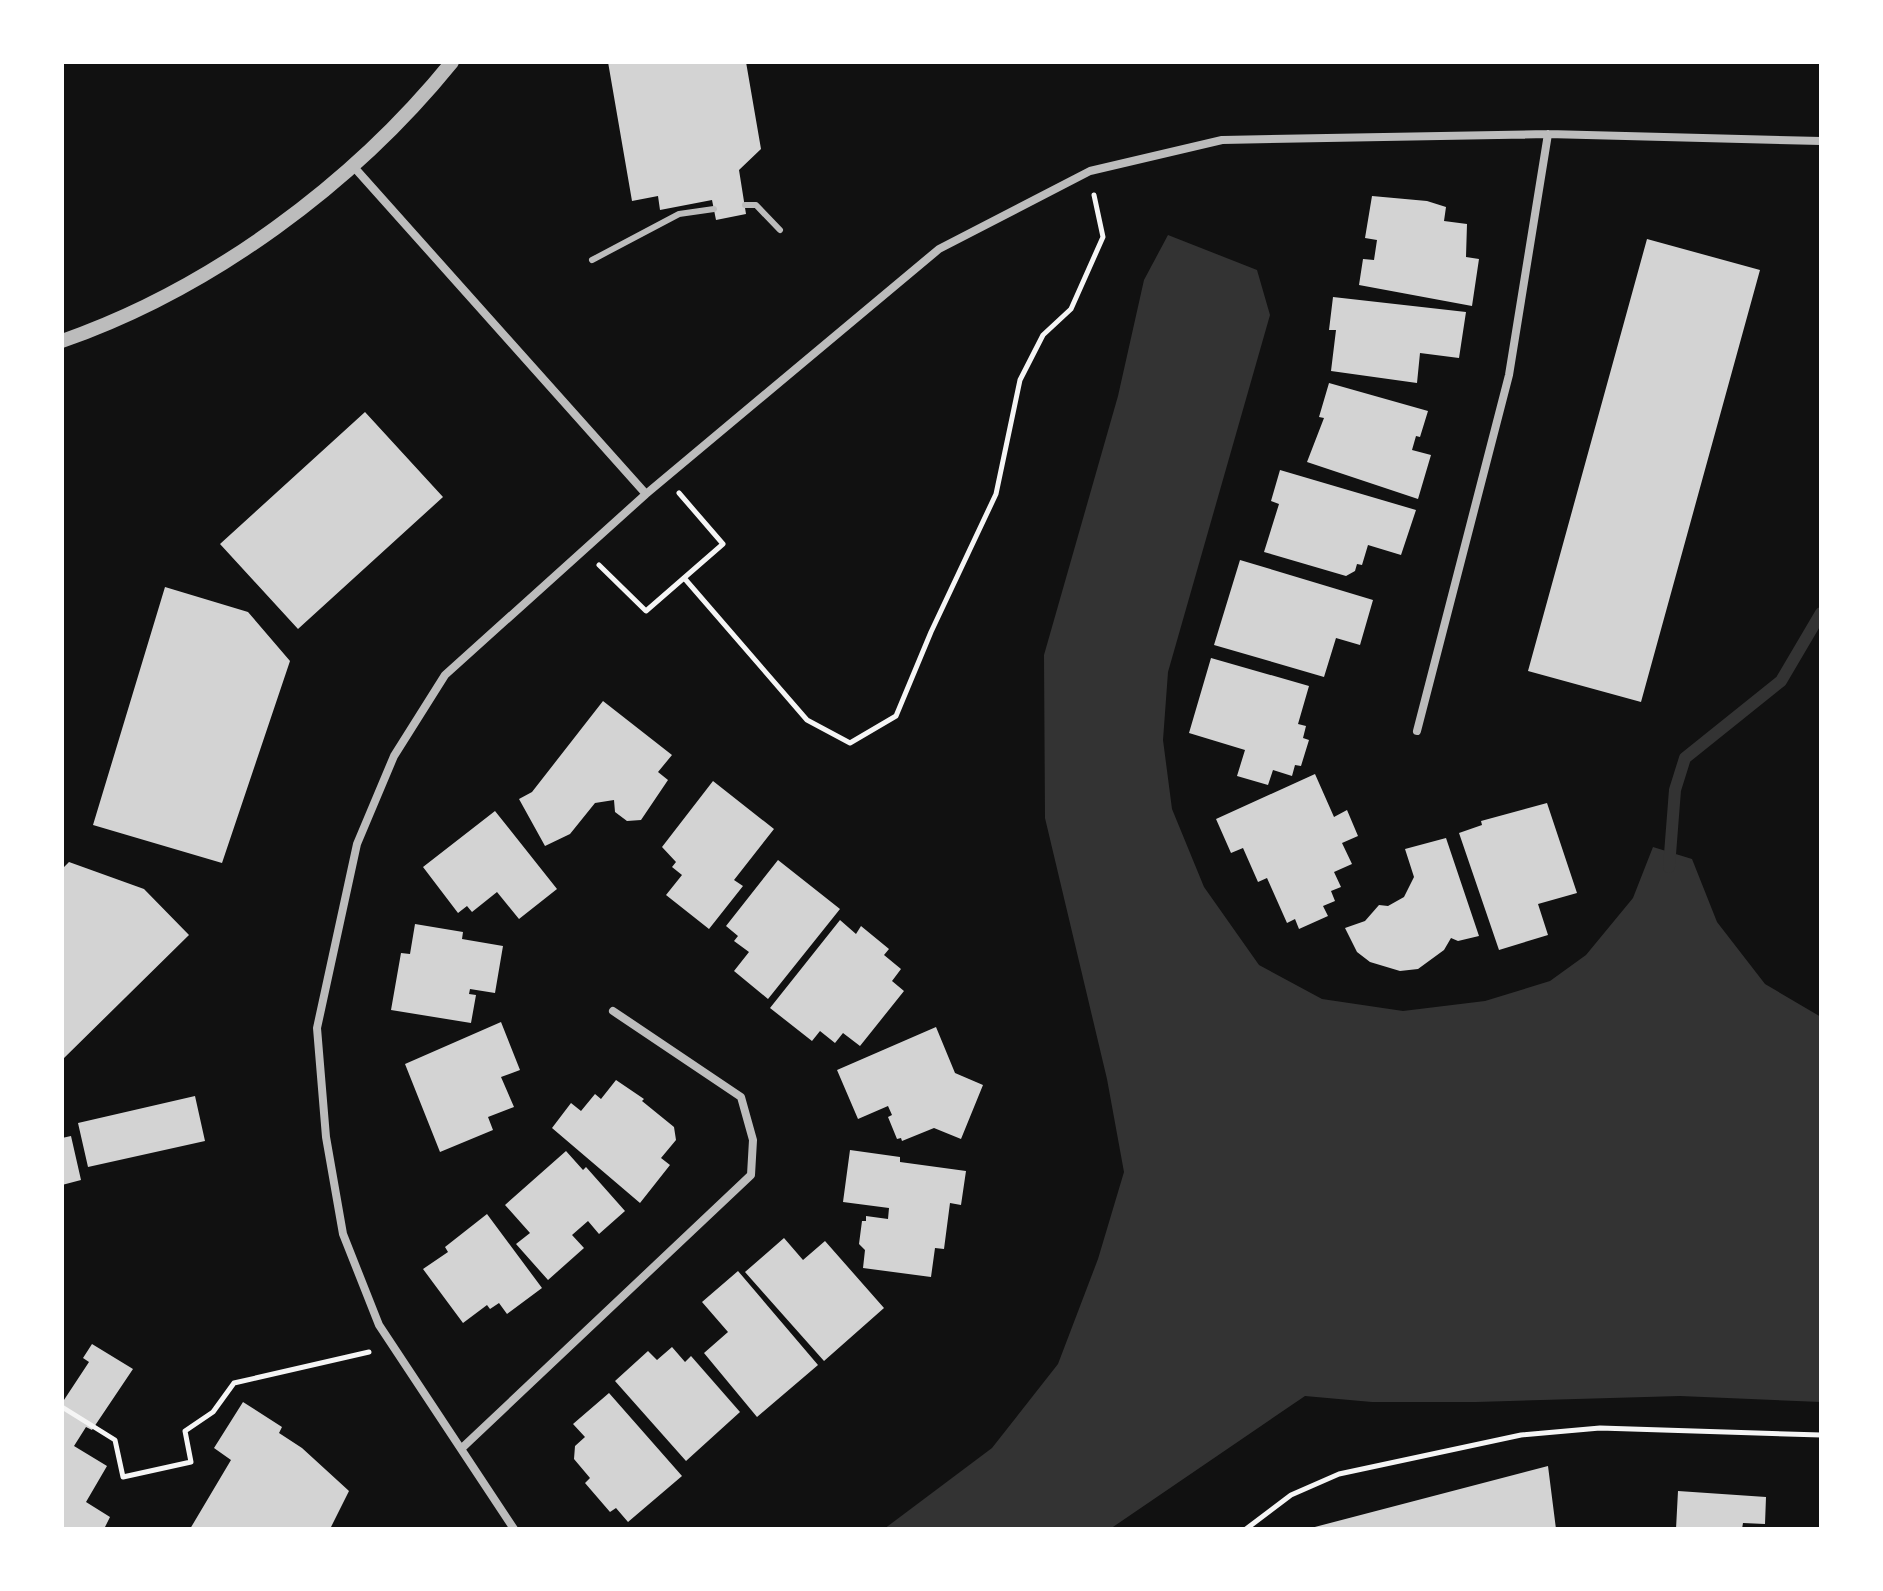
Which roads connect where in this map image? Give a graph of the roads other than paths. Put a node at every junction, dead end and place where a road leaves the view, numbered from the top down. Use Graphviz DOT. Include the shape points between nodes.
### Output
graph roads {
  1 [pos="452,62"];
  2 [pos="1548,134"];
  3 [pos="1821,141"];
  4 [pos="353,166"];
  5 [pos="745,205"];
  6 [pos="714,209"];
  7 [pos="780,230"];
  8 [pos="592,260"];
  9 [pos="62,341"];
  10 [pos="646,494"];
  11 [pos="1417,731"];
  12 [pos="613,1011"];
  13 [pos="462,1448"];
  14 [pos="514,1529"];
  1 -- 4 [label="street"];
  2 -- 3 [label="street"];
  2 -- 10 [label="street" via="1222,140 1090,171 939,249"];
  2 -- 11 [label="street" via="1509,375"];
  4 -- 9 [label="street" via="244,248 149,304"];
  4 -- 10 [label="street"];
  5 -- 7 [label="lane" via="756,205"];
  6 -- 8 [label="lane" via="679,214"];
  10 -- 13 [label="street" via="445,675 394,756 357,844 317,1028 326,1137 343,1234 379,1325"];
  12 -- 13 [label="street" via="741,1097 753,1140 751,1175"];
  13 -- 14 [label="street"];
}
